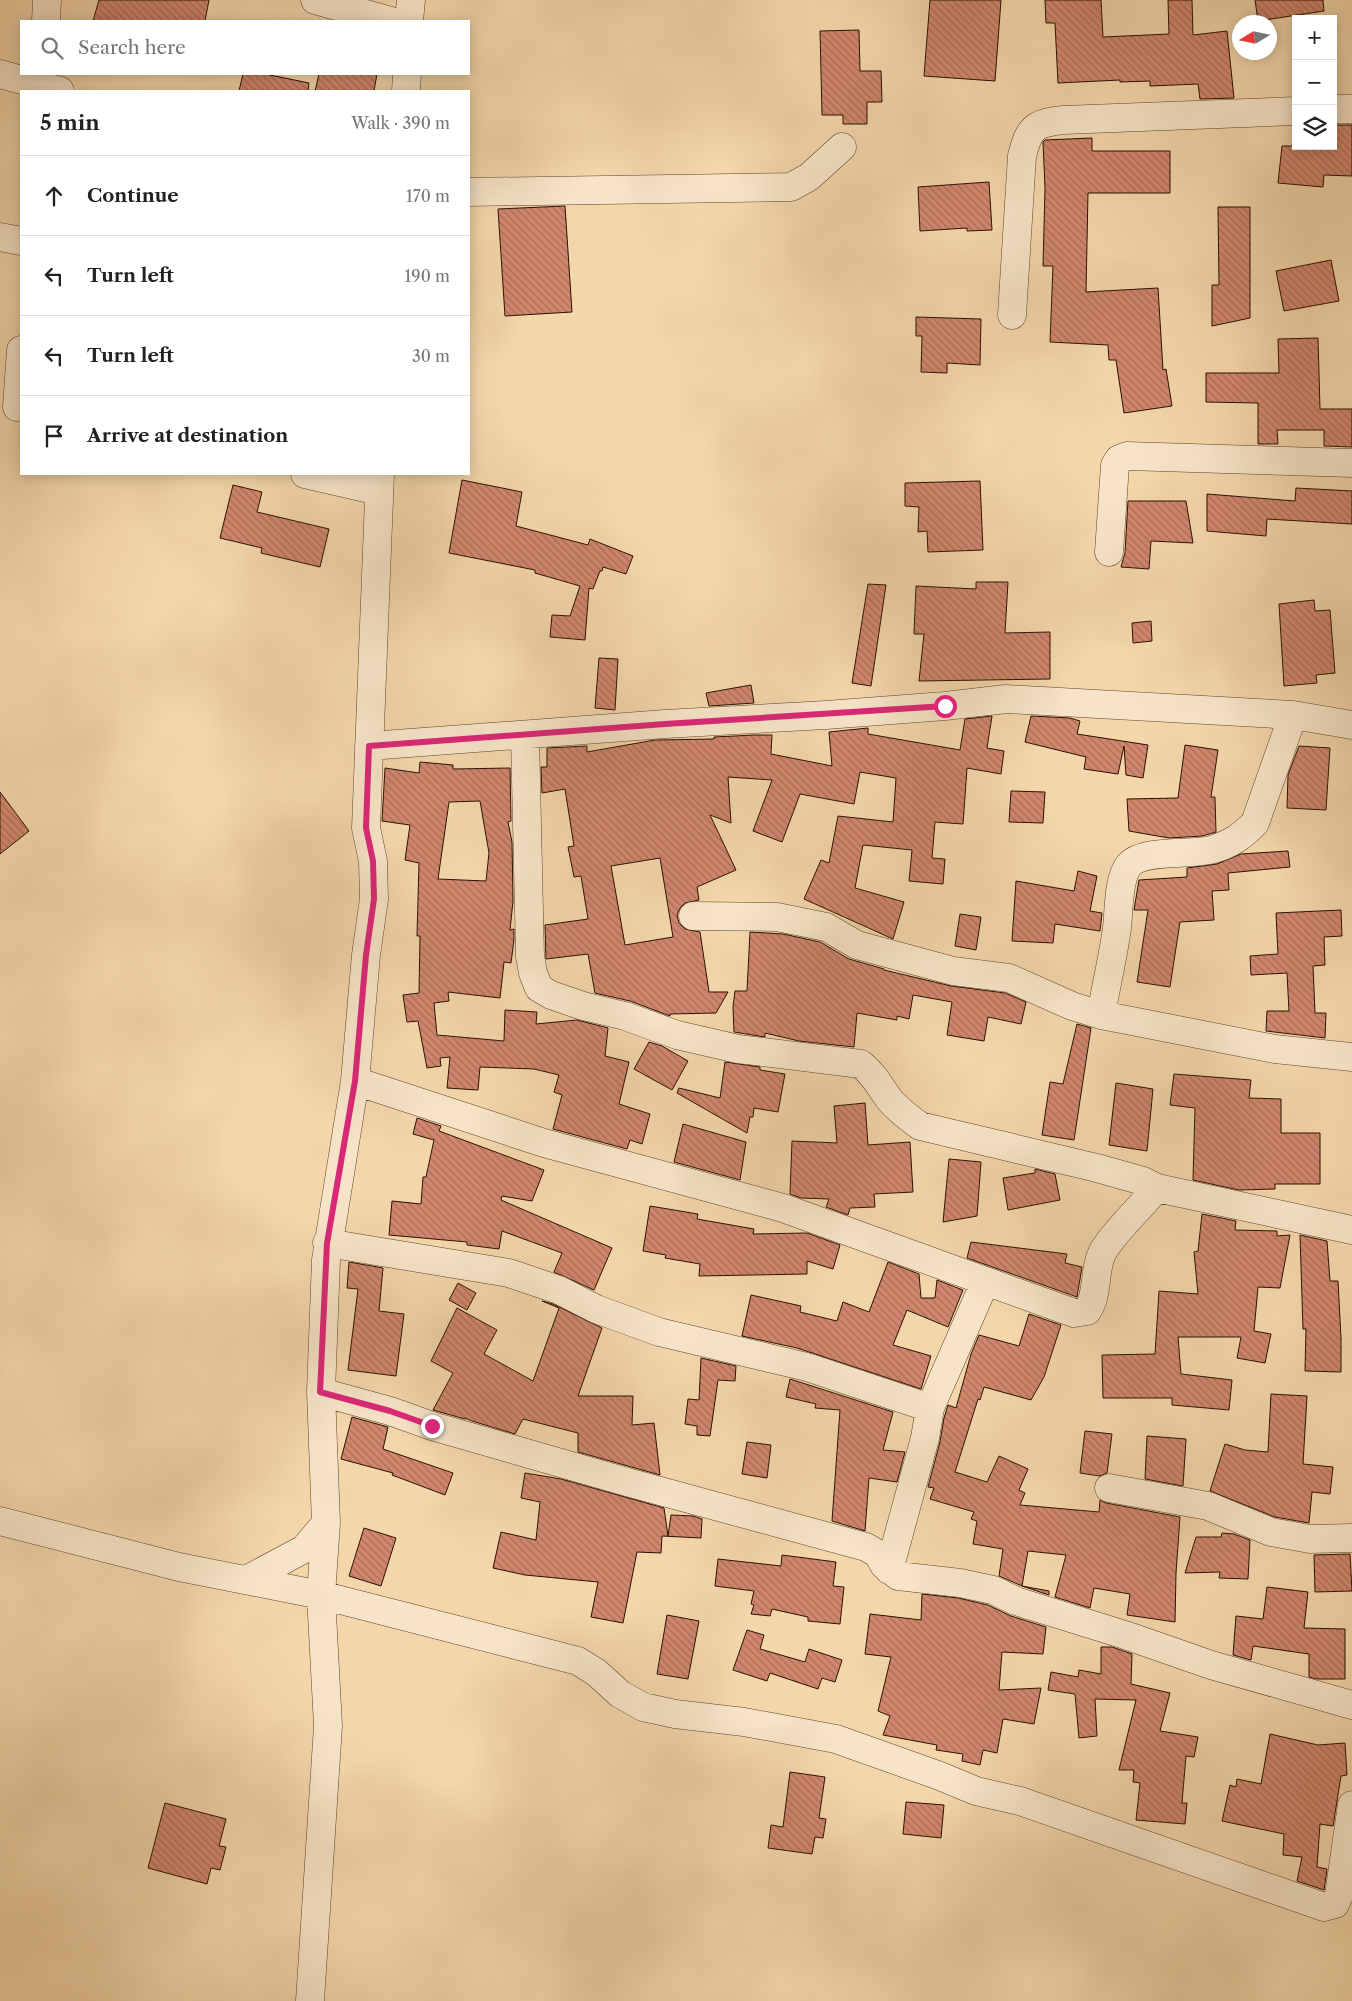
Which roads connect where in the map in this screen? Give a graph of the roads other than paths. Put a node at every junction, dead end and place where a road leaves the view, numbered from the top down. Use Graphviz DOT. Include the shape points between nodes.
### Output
graph roads {
  1 [pos="47,0"];
  2 [pos="315,0"];
  3 [pos="411,0"];
  4 [pos="46,20"];
  5 [pos="387,20"];
  6 [pos="409,20"];
  7 [pos="0,74"];
  8 [pos="407,75"];
  9 [pos="47,86"];
  10 [pos="406,90"];
  11 [pos="1337,109"];
  12 [pos="1352,109"];
  13 [pos="1292,111"];
  14 [pos="842,147"];
  15 [pos="470,192"];
  16 [pos="0,237"];
  17 [pos="20,241"];
  18 [pos="1012,315"];
  19 [pos="20,357"];
  20 [pos="13,406"];
  21 [pos="1352,462"];
  22 [pos="314,475"];
  23 [pos="380,482"];
  24 [pos="1109,552"];
  25 [pos="1293,715"];
  26 [pos="1352,725"];
  27 [pos="525,735"];
  28 [pos="369,746"];
  29 [pos="693,916"];
  30 [pos="1101,1015"];
  31 [pos="1352,1057"];
  32 [pos="355,1081"];
  33 [pos="1157,1188"];
  34 [pos="1352,1230"];
  35 [pos="327,1243"];
  36 [pos="985,1282"];
  37 [pos="320,1392"];
  38 [pos="930,1408"];
  39 [pos="1109,1488"];
  40 [pos="0,1521"];
  41 [pos="326,1523"];
  42 [pos="1352,1538"];
  43 [pos="889,1570"];
  44 [pos="248,1579"];
  45 [pos="321,1595"];
  46 [pos="1352,1705"];
  47 [pos="1352,1805"];
  48 [pos="310,2001"];
  1 -- 4 [label="street"];
  2 -- 5 [label="street"];
  3 -- 6 [label="street"];
  7 -- 9 [label="street"];
  8 -- 10 [label="street"];
  11 -- 12 [label="street"];
  13 -- 18 [label="street" via="1043,122 1028,135 1022,156"];
  14 -- 15 [label="street" via="809,177 791,187"];
  16 -- 17 [label="street"];
  19 -- 20 [label="street"];
  21 -- 24 [label="street" via="1127,456 1115,465"];
  22 -- 23 [label="street"];
  23 -- 28 [label="street"];
  25 -- 26 [label="street"];
  25 -- 27 [label="street" via="1006,699 866,712"];
  25 -- 30 [label="street" via="1255,823 1242,836 1212,850 1142,857 1130,864 1123,876"];
  27 -- 28 [label="street"];
  27 -- 33 [label="street" via="530,956 540,988 583,1006 625,1016 677,1035 738,1049 861,1064 875,1076 889,1099 920,1126 1097,1168"];
  28 -- 32 [label="street" via="366,828 373,861 374,899"];
  29 -- 30 [label="street" via="777,917 826,927 857,945 953,971 1009,978"];
  30 -- 31 [label="street" via="1275,1049"];
  32 -- 35 [label="street"];
  32 -- 36 [label="street" via="544,1143 783,1208"];
  33 -- 34 [label="street"];
  33 -- 36 [label="street" via="1103,1252 1097,1267 1092,1304 1087,1311 1074,1313"];
  35 -- 37 [label="street"];
  35 -- 38 [label="street" via="509,1273 559,1290 596,1310 659,1332 807,1367"];
  36 -- 38 [label="street"];
  37 -- 41 [label="street"];
  37 -- 43 [label="street" via="626,1482 866,1547 878,1554"];
  38 -- 43 [label="street" via="925,1438"];
  39 -- 42 [label="street" via="1208,1506 1271,1532 1310,1539"];
  40 -- 44 [label="street" via="179,1567"];
  41 -- 44 [label="street" via="304,1549"];
  41 -- 45 [label="street"];
  43 -- 46 [label="street" via="898,1576 992,1590 1016,1601 1211,1665"];
  44 -- 45 [label="street"];
  45 -- 47 [label="street" via="578,1661 620,1694 643,1707 836,1740 976,1791 1020,1801 1324,1907 1335,1904 1339,1895"];
  45 -- 48 [label="street" via="328,1726"];
}
